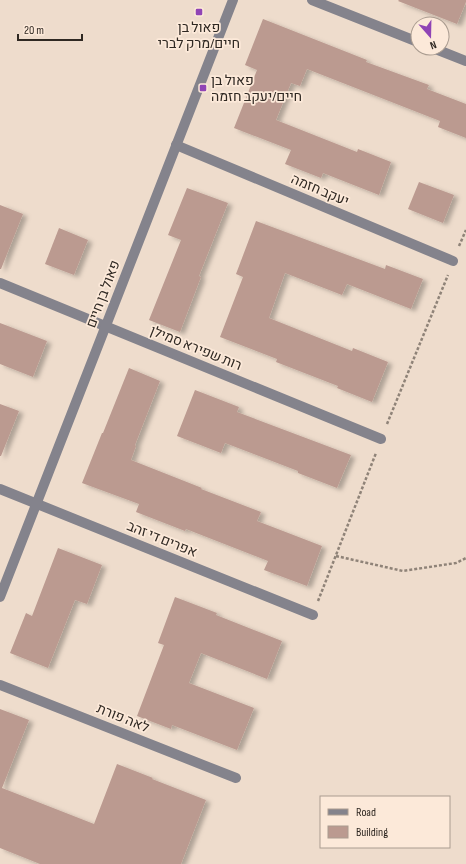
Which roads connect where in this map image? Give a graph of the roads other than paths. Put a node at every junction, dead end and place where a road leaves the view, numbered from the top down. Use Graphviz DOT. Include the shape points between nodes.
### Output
graph roads {
  1 [pos="233,0"];
  2 [pos="312,0"];
  3 [pos="410,39"];
  4 [pos="450,55"];
  5 [pos="466,61"];
  6 [pos="176,145"];
  7 [pos="453,262"];
  8 [pos="0,283"];
  9 [pos="106,326"];
  10 [pos="381,439"];
  11 [pos="0,489"];
  12 [pos="37,504"];
  13 [pos="0,597"];
  14 [pos="313,615"];
  15 [pos="0,685"];
  16 [pos="236,778"];
  1 -- 6 [label="street, פאול בן חיים"];
  2 -- 3 [label="street"];
  4 -- 5 [label="street"];
  6 -- 7 [label="street, יעקב חזמה"];
  6 -- 9 [label="street, פאול בן חיים"];
  8 -- 9 [label="street, רות שפירא סמילן"];
  9 -- 10 [label="street, רות שפירא סמילן"];
  9 -- 12 [label="street, פאול בן חיים"];
  11 -- 12 [label="street, אפרים די זהב"];
  12 -- 13 [label="street, פאול בן חיים"];
  12 -- 14 [label="street, אפרים די זהב"];
  15 -- 16 [label="street, לאה פורת"];
}
